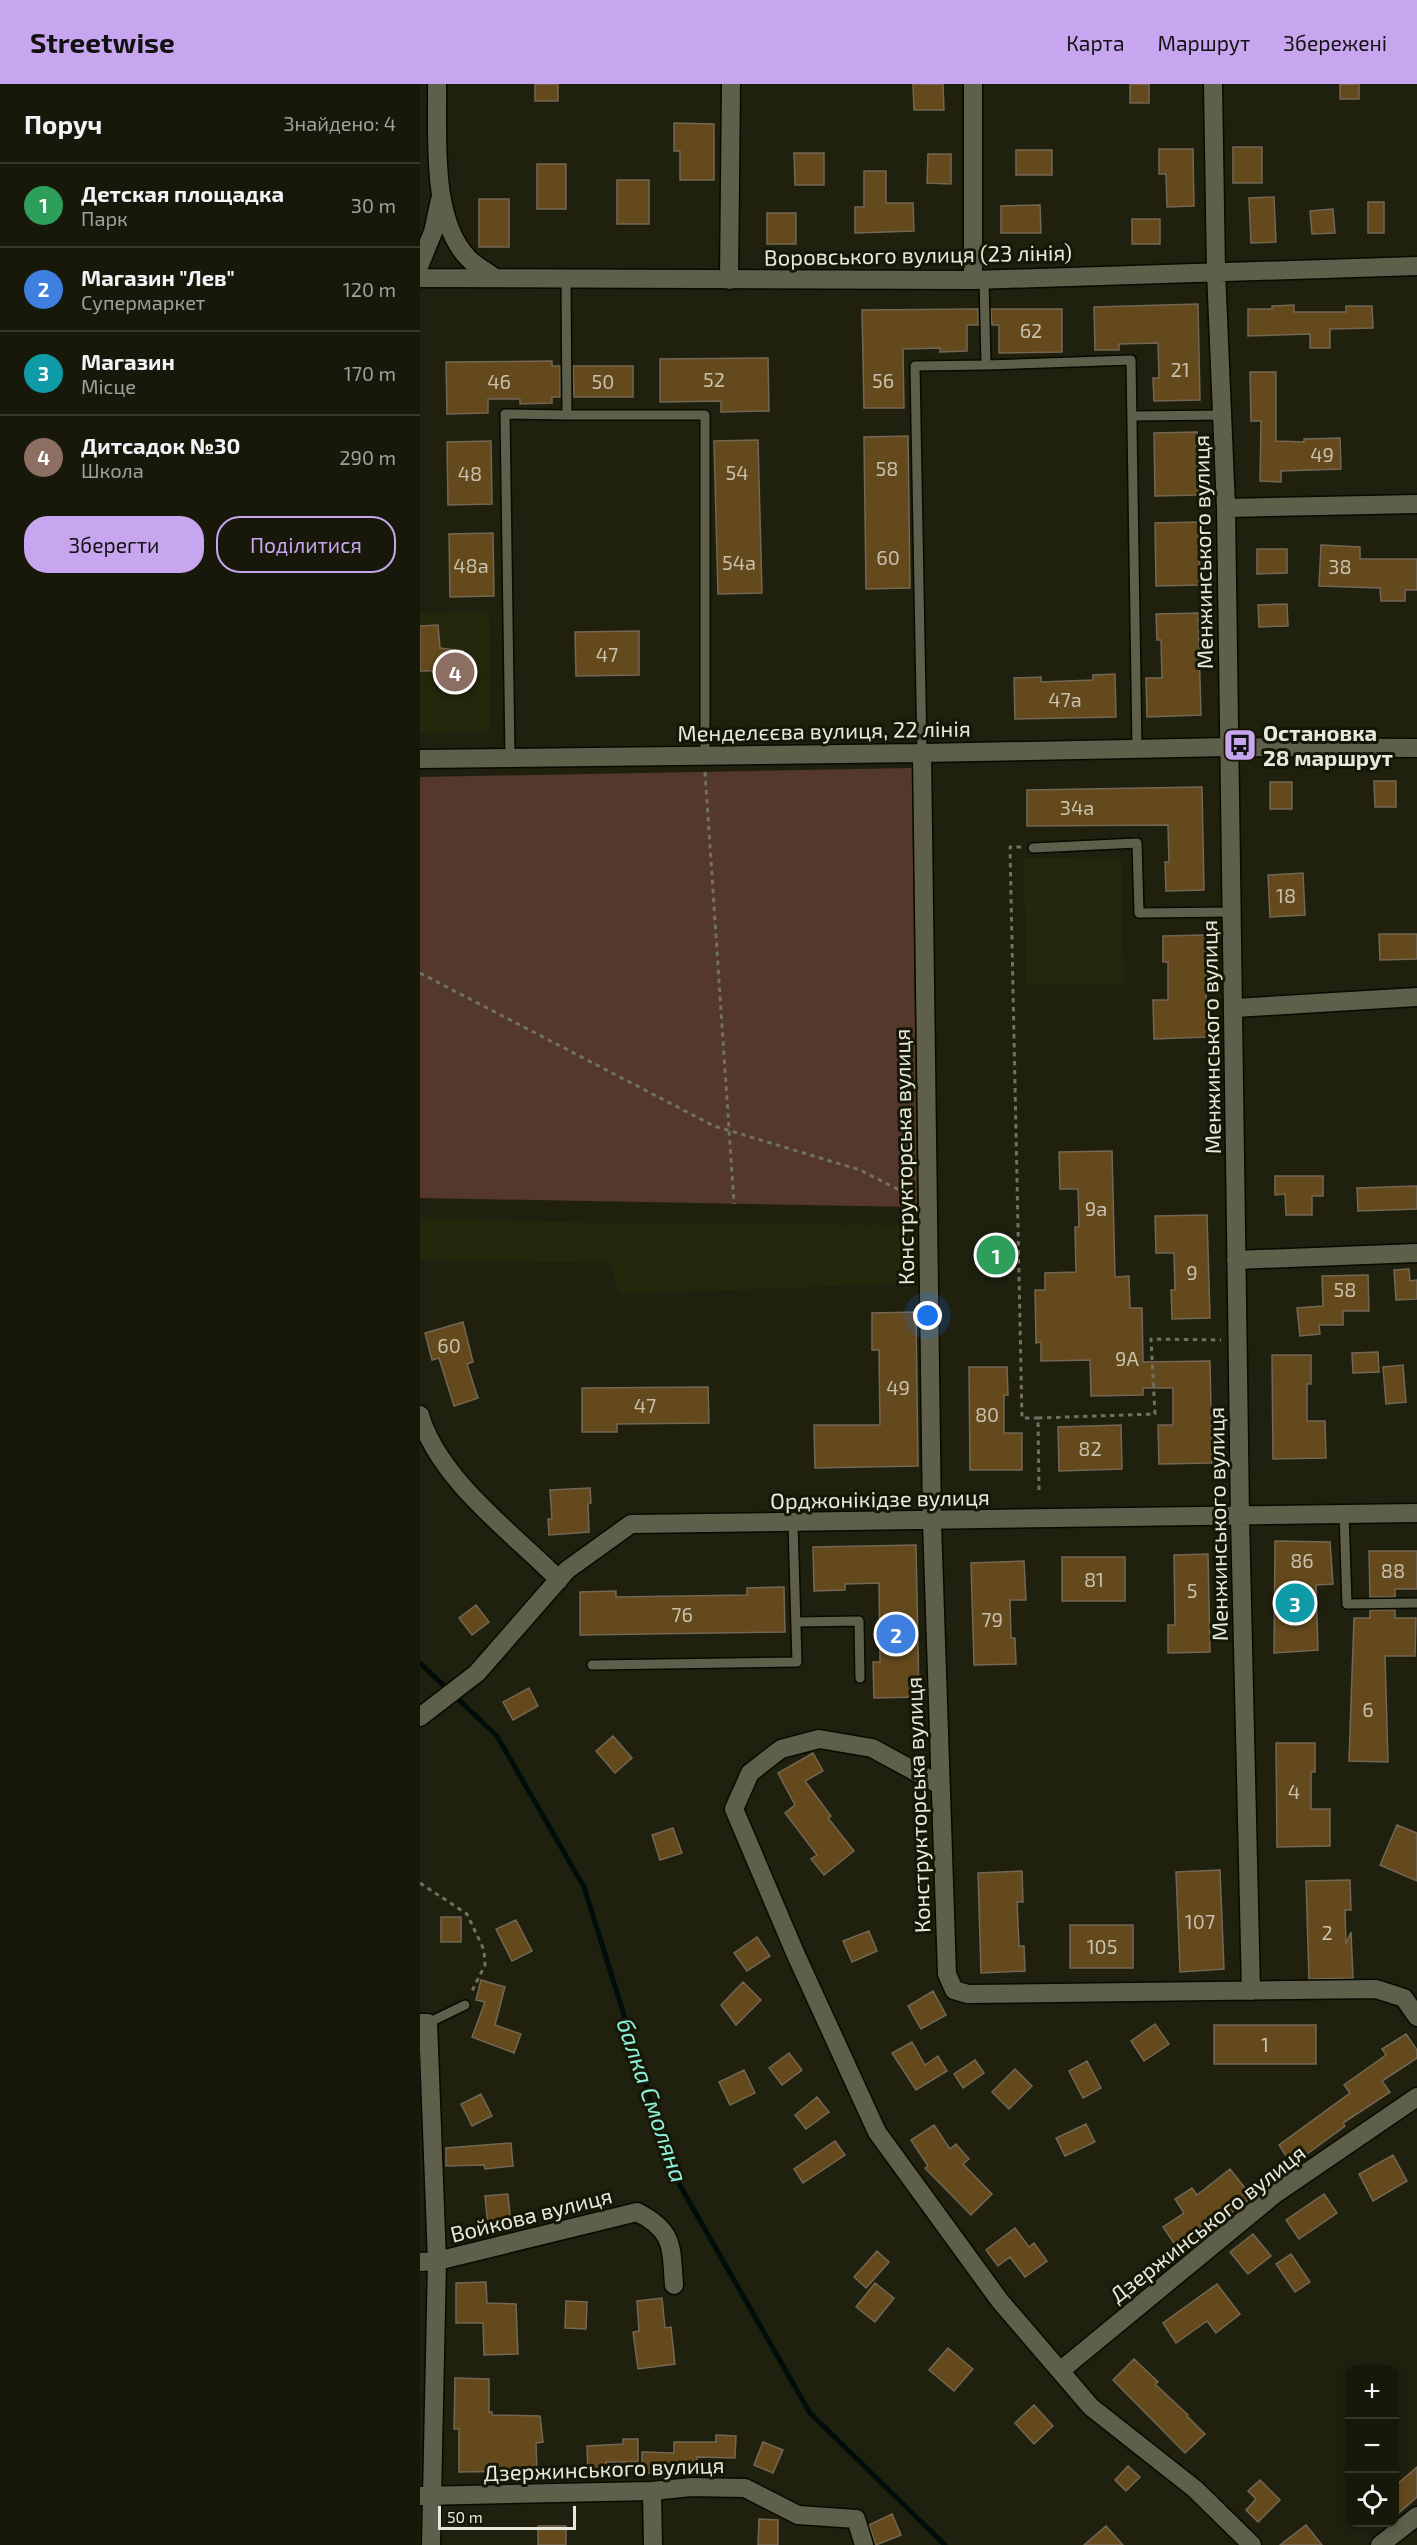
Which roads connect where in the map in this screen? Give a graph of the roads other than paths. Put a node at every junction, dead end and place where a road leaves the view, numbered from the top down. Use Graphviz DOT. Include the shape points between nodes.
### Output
graph roads {
  1 [pos="437,84"];
  2 [pos="731,84"];
  3 [pos="973,84"];
  4 [pos="1213,84"];
  5 [pos="440,200"];
  6 [pos="420,264"];
  7 [pos="1417,266"];
  8 [pos="1216,271"];
  9 [pos="420,278"];
  10 [pos="495,278"];
  11 [pos="566,278"];
  12 [pos="729,280"];
  13 [pos="978,280"];
  14 [pos="986,365"];
  15 [pos="567,415"];
  16 [pos="1224,415"];
  17 [pos="1132,416"];
  18 [pos="1417,504"];
  19 [pos="1226,508"];
  20 [pos="1229,747"];
  21 [pos="1417,748"];
  22 [pos="1137,749"];
  23 [pos="922,753"];
  24 [pos="510,757"];
  25 [pos="420,759"];
  26 [pos="705,763"];
  27 [pos="1033,848"];
  28 [pos="1233,912"];
  29 [pos="1417,997"];
  30 [pos="1235,1008"];
  31 [pos="1417,1253"];
  32 [pos="1236,1260"];
  33 [pos="420,1415"];
  34 [pos="1417,1513"];
  35 [pos="1344,1514"];
  36 [pos="1240,1517"];
  37 [pos="932,1522"];
  38 [pos="793,1523"];
  39 [pos="559,1580"];
  40 [pos="1417,1603"];
  41 [pos="796,1622"];
  42 [pos="592,1665"];
  43 [pos="860,1678"];
  44 [pos="420,1717"];
  45 [pos="940,1785"];
  46 [pos="1251,1990"];
  47 [pos="465,2006"];
  48 [pos="1417,2017"];
  49 [pos="424,2023"];
  50 [pos="1417,2097"];
  51 [pos="429,2262"];
  52 [pos="674,2285"];
  53 [pos="1060,2371"];
  54 [pos="652,2491"];
  55 [pos="426,2496"];
  56 [pos="1417,2516"];
  57 [pos="431,2545"];
  58 [pos="653,2545"];
  59 [pos="864,2545"];
  60 [pos="1252,2545"];
  61 [pos="1380,2545"];
  1 -- 5 [label="street"];
  2 -- 12 [label="street"];
  3 -- 13 [label="street"];
  4 -- 8 [label="street, Менжинського вулиця"];
  5 -- 6 [label="street"];
  5 -- 10 [label="street" via="450,229 468,258"];
  7 -- 8 [label="street, Воровського вулиця (23 лiнiя)"];
  8 -- 13 [label="street, Воровського вулиця (23 лiнiя)"];
  8 -- 16 [label="street, Менжинського вулиця"];
  9 -- 10 [label="street, Воровського вулиця (23 лiнiя)"];
  10 -- 11 [label="street, Воровського вулиця (23 лiнiя)"];
  11 -- 12 [label="street, Воровського вулиця (23 лiнiя)"];
  11 -- 15 [label="lane"];
  12 -- 13 [label="street, Воровського вулиця (23 лiнiя)"];
  13 -- 14 [label="lane"];
  14 -- 17 [label="lane" via="1131,360"];
  14 -- 23 [label="lane" via="915,366"];
  15 -- 24 [label="lane" via="506,414"];
  15 -- 26 [label="lane" via="705,415"];
  16 -- 17 [label="lane"];
  16 -- 19 [label="street, Менжинського вулиця"];
  17 -- 22 [label="lane"];
  18 -- 19 [label="street"];
  19 -- 20 [label="street, Менжинського вулиця"];
  20 -- 21 [label="street, Менделєєва вулиця, 22 лінія"];
  20 -- 22 [label="street, Менделєєва вулиця, 22 лінія"];
  20 -- 28 [label="street, Менжинського вулиця"];
  22 -- 23 [label="street, Менделєєва вулиця, 22 лінія"];
  23 -- 26 [label="street, Менделєєва вулиця, 22 лінія"];
  23 -- 37 [label="street, Конструкторська вулиця"];
  24 -- 25 [label="street, Менделєєва вулиця, 22 лінія"];
  24 -- 26 [label="street, Менделєєва вулиця, 22 лінія"];
  27 -- 28 [label="lane" via="1137,843 1139,913"];
  28 -- 30 [label="street, Менжинського вулиця"];
  29 -- 30 [label="street"];
  30 -- 32 [label="street, Менжинського вулиця"];
  31 -- 32 [label="street"];
  32 -- 36 [label="street, Менжинського вулиця"];
  33 -- 39 [label="street" via="423,1428 456,1481"];
  34 -- 35 [label="street, Орджонікідзе вулиця"];
  35 -- 36 [label="street, Орджонікідзе вулиця"];
  35 -- 40 [label="lane" via="1347,1604"];
  36 -- 37 [label="street, Орджонікідзе вулиця"];
  36 -- 46 [label="street, Менжинського вулиця"];
  37 -- 38 [label="street, Орджонікідзе вулиця"];
  37 -- 45 [label="street, Конструкторська вулиця"];
  38 -- 39 [label="street, Орджонікідзе вулиця" via="631,1524"];
  38 -- 41 [label="lane"];
  39 -- 44 [label="street, Орджонікідзе вулиця" via="477,1673"];
  41 -- 42 [label="lane" via="797,1662"];
  41 -- 43 [label="lane" via="859,1621"];
  45 -- 46 [label="street, Конструкторська вулиця" via="947,1974 954,1990 968,1994"];
  45 -- 53 [label="street" via="872,1748 819,1739 782,1749 750,1773 734,1809 877,2132 1000,2301"];
  46 -- 48 [label="street" via="1376,1989 1404,1998"];
  47 -- 49 [label="lane"];
  49 -- 51 [label="street"];
  50 -- 53 [label="street, Дзержинського вулиця" via="1275,2194"];
  51 -- 52 [label="street, Войкова вулиця" via="637,2212 656,2222 670,2243"];
  51 -- 55 [label="street"];
  53 -- 60 [label="street" via="1091,2407 1195,2489"];
  54 -- 55 [label="street, Дзержинського вулиця"];
  54 -- 58 [label="street"];
  54 -- 59 [label="street, Дзержинського вулиця" via="746,2488 798,2515 856,2519"];
  55 -- 57 [label="street"];
  56 -- 61 [label="street"];
}
